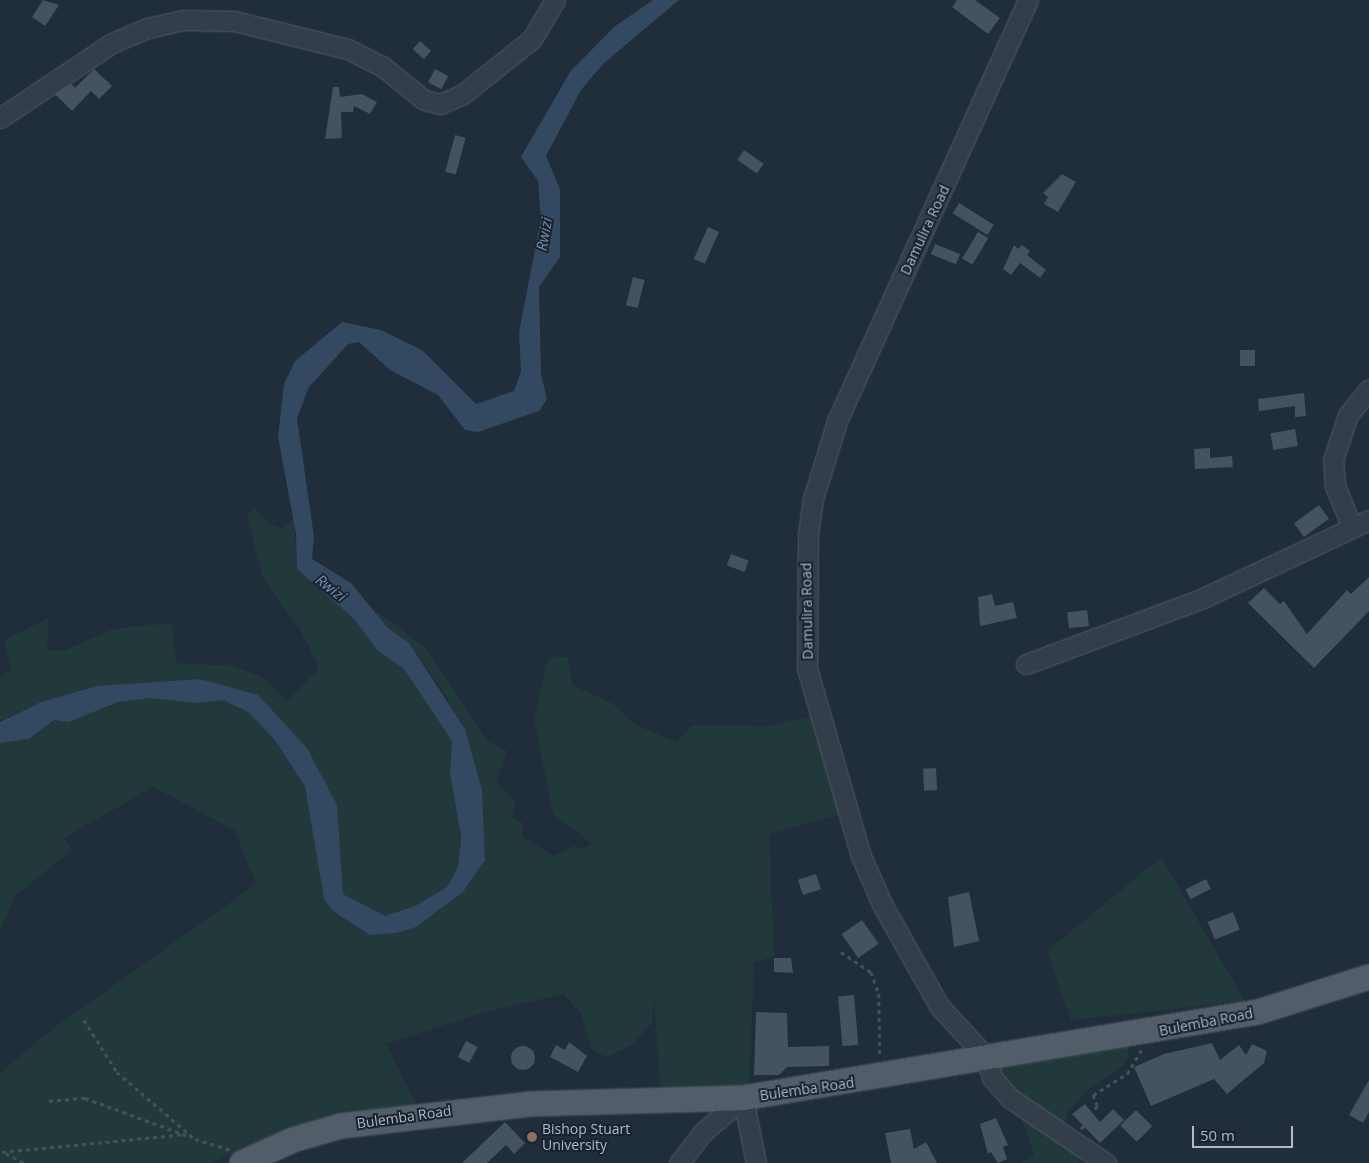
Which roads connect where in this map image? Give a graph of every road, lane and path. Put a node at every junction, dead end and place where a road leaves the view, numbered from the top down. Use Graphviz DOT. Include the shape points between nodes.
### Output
graph roads {
  1 [pos="555,0"];
  2 [pos="1028,0"];
  3 [pos="0,118"];
  4 [pos="1369,388"];
  5 [pos="1369,520"];
  6 [pos="1351,525"];
  7 [pos="1026,664"];
  8 [pos="840,952"];
  9 [pos="1369,978"];
  10 [pos="84,1020"];
  11 [pos="1148,1033"];
  12 [pos="986,1057"];
  13 [pos="881,1078"];
  14 [pos="743,1098"];
  15 [pos="48,1101"];
  16 [pos="184,1134"];
  17 [pos="195,1139"];
  18 [pos="1070,1142"];
  19 [pos="1,1152"];
  20 [pos="248,1160"];
  21 [pos="24,1163"];
  22 [pos="679,1163"];
  23 [pos="756,1163"];
  24 [pos="1106,1163"];
  1 -- 3 [label="street" via="532,39 462,94 440,104 424,100 382,66 348,49 234,21 184,20 148,28 112,43"];
  2 -- 12 [label="street, Damulira Road" via="838,418 813,499 805,571 809,678 861,856 883,906 940,1007"];
  4 -- 6 [label="street" via="1348,415 1333,460 1335,486"];
  5 -- 6 [label="street"];
  6 -- 7 [label="street" via="1204,598"];
  8 -- 13 [label="path" via="872,972 876,986"];
  9 -- 11 [label="main road, Bulemba Road" via="1258,1012"];
  10 -- 17 [label="path" via="117,1072"];
  11 -- 12 [label="main road, Bulemba Road"];
  11 -- 18 [label="path" via="1127,1074 1093,1095 1097,1106"];
  12 -- 13 [label="main road, Bulemba Road"];
  12 -- 18 [label="street, Damulira Road" via="992,1078 1011,1099"];
  13 -- 14 [label="main road, Bulemba Road"];
  14 -- 20 [label="main road, Bulemba Road" via="458,1110 341,1126"];
  14 -- 22 [label="street" via="703,1132"];
  14 -- 23 [label="street"];
  15 -- 16 [label="path" via="85,1098"];
  16 -- 17 [label="path"];
  16 -- 19 [label="path"];
  17 -- 20 [label="path"];
  18 -- 24 [label="street, Damulira Road"];
  19 -- 21 [label="path"];
}
